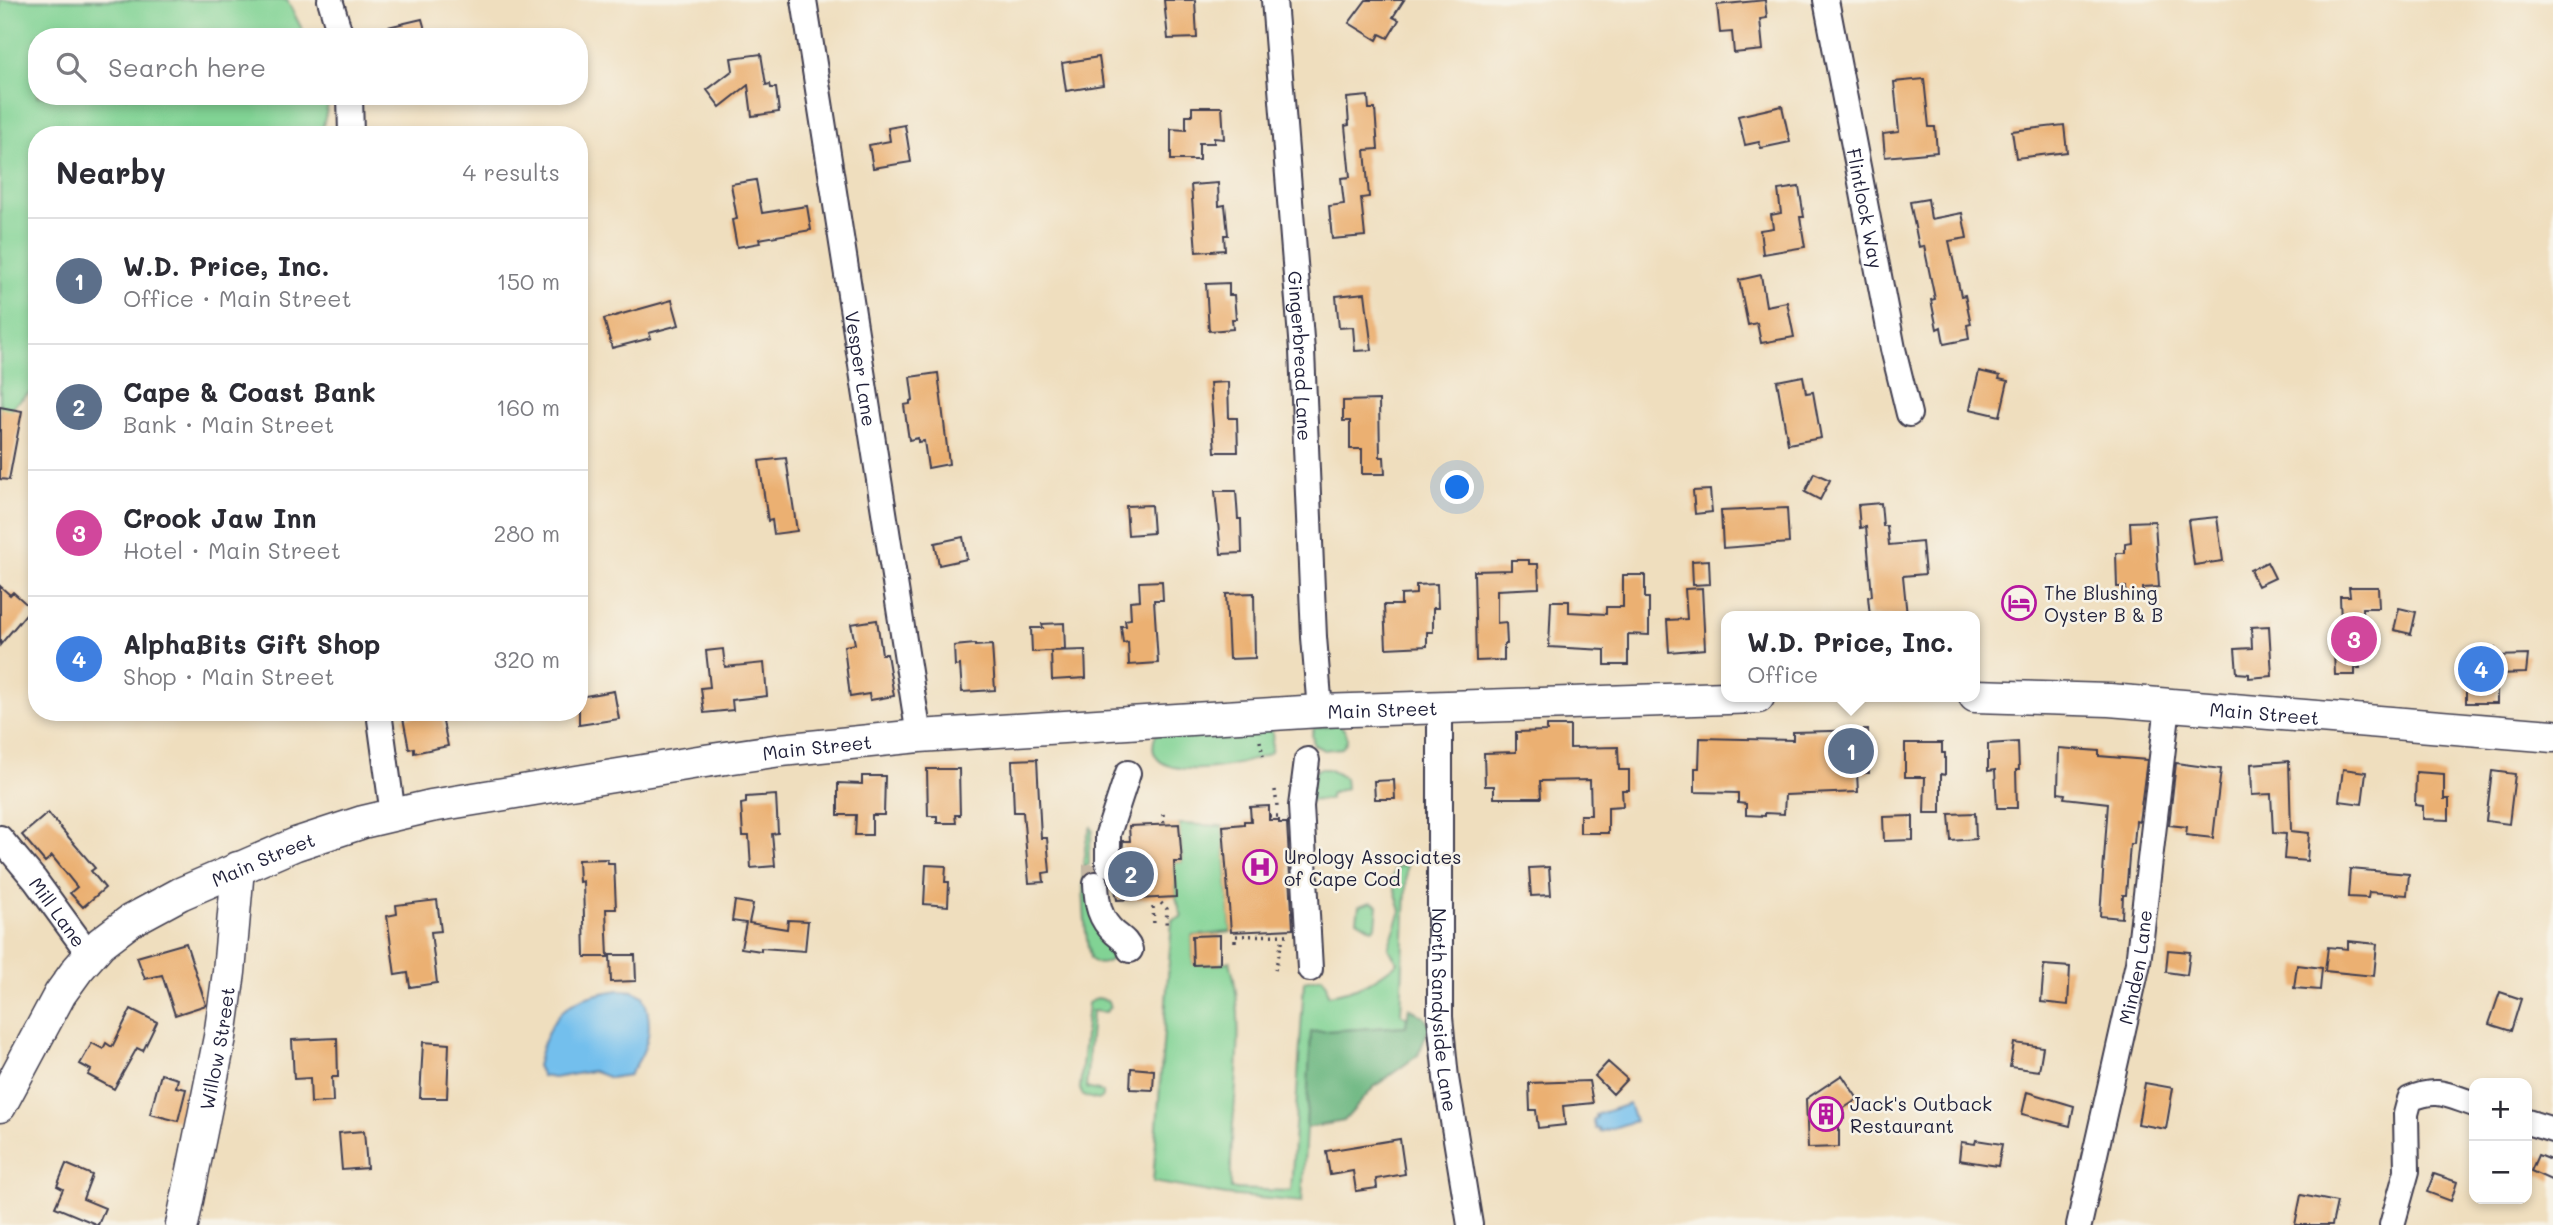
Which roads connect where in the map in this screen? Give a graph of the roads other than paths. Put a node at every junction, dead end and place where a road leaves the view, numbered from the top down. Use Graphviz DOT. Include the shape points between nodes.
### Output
graph roads {
  1 [pos="330,0"];
  2 [pos="804,0"];
  3 [pos="1273,0"];
  4 [pos="1826,0"];
  5 [pos="338,28"];
  6 [pos="350,105"];
  7 [pos="351,126"];
  8 [pos="1909,414"];
  9 [pos="1980,696"];
  10 [pos="1721,698"];
  11 [pos="2168,705"];
  12 [pos="1440,707"];
  13 [pos="1320,711"];
  14 [pos="380,721"];
  15 [pos="919,736"];
  16 [pos="2553,736"];
  17 [pos="1307,760"];
  18 [pos="1119,779"];
  19 [pos="393,815"];
  20 [pos="0,838"];
  21 [pos="238,868"];
  22 [pos="1139,936"];
  23 [pos="89,954"];
  24 [pos="1310,969"];
  25 [pos="2469,1102"];
  26 [pos="0,1106"];
  27 [pos="2532,1124"];
  28 [pos="2553,1130"];
  29 [pos="183,1225"];
  30 [pos="1470,1225"];
  31 [pos="2079,1225"];
  32 [pos="2392,1225"];
  1 -- 5 [label="street"];
  2 -- 15 [label="street, Vesper Lane"];
  3 -- 13 [label="street, Gingerbread Lane" via="1302,351"];
  4 -- 8 [label="street, Flintlock Way"];
  6 -- 7 [label="street"];
  9 -- 11 [label="main road, Main Street"];
  10 -- 12 [label="main road, Main Street"];
  11 -- 16 [label="main road, Main Street"];
  11 -- 31 [label="street, Minden Lane" via="2138,963"];
  12 -- 13 [label="main road, Main Street"];
  12 -- 30 [label="street, North Sandyside Lane" via="1440,1017"];
  13 -- 15 [label="main road, Main Street"];
  14 -- 19 [label="street"];
  15 -- 19 [label="main road, Main Street" via="676,765"];
  17 -- 24 [label="street" via="1301,806"];
  18 -- 22 [label="street" via="1102,874 1112,912"];
  19 -- 21 [label="main road, Main Street" via="296,844"];
  20 -- 23 [label="street, Mill Lane"];
  21 -- 23 [label="main road, Main Street" via="142,914"];
  21 -- 29 [label="main road, Willow Street" via="220,1037"];
  23 -- 26 [label="main road, Main Street" via="60,994"];
  25 -- 32 [label="street" via="2426,1092 2410,1099 2407,1171"];
  27 -- 28 [label="street"];
}
